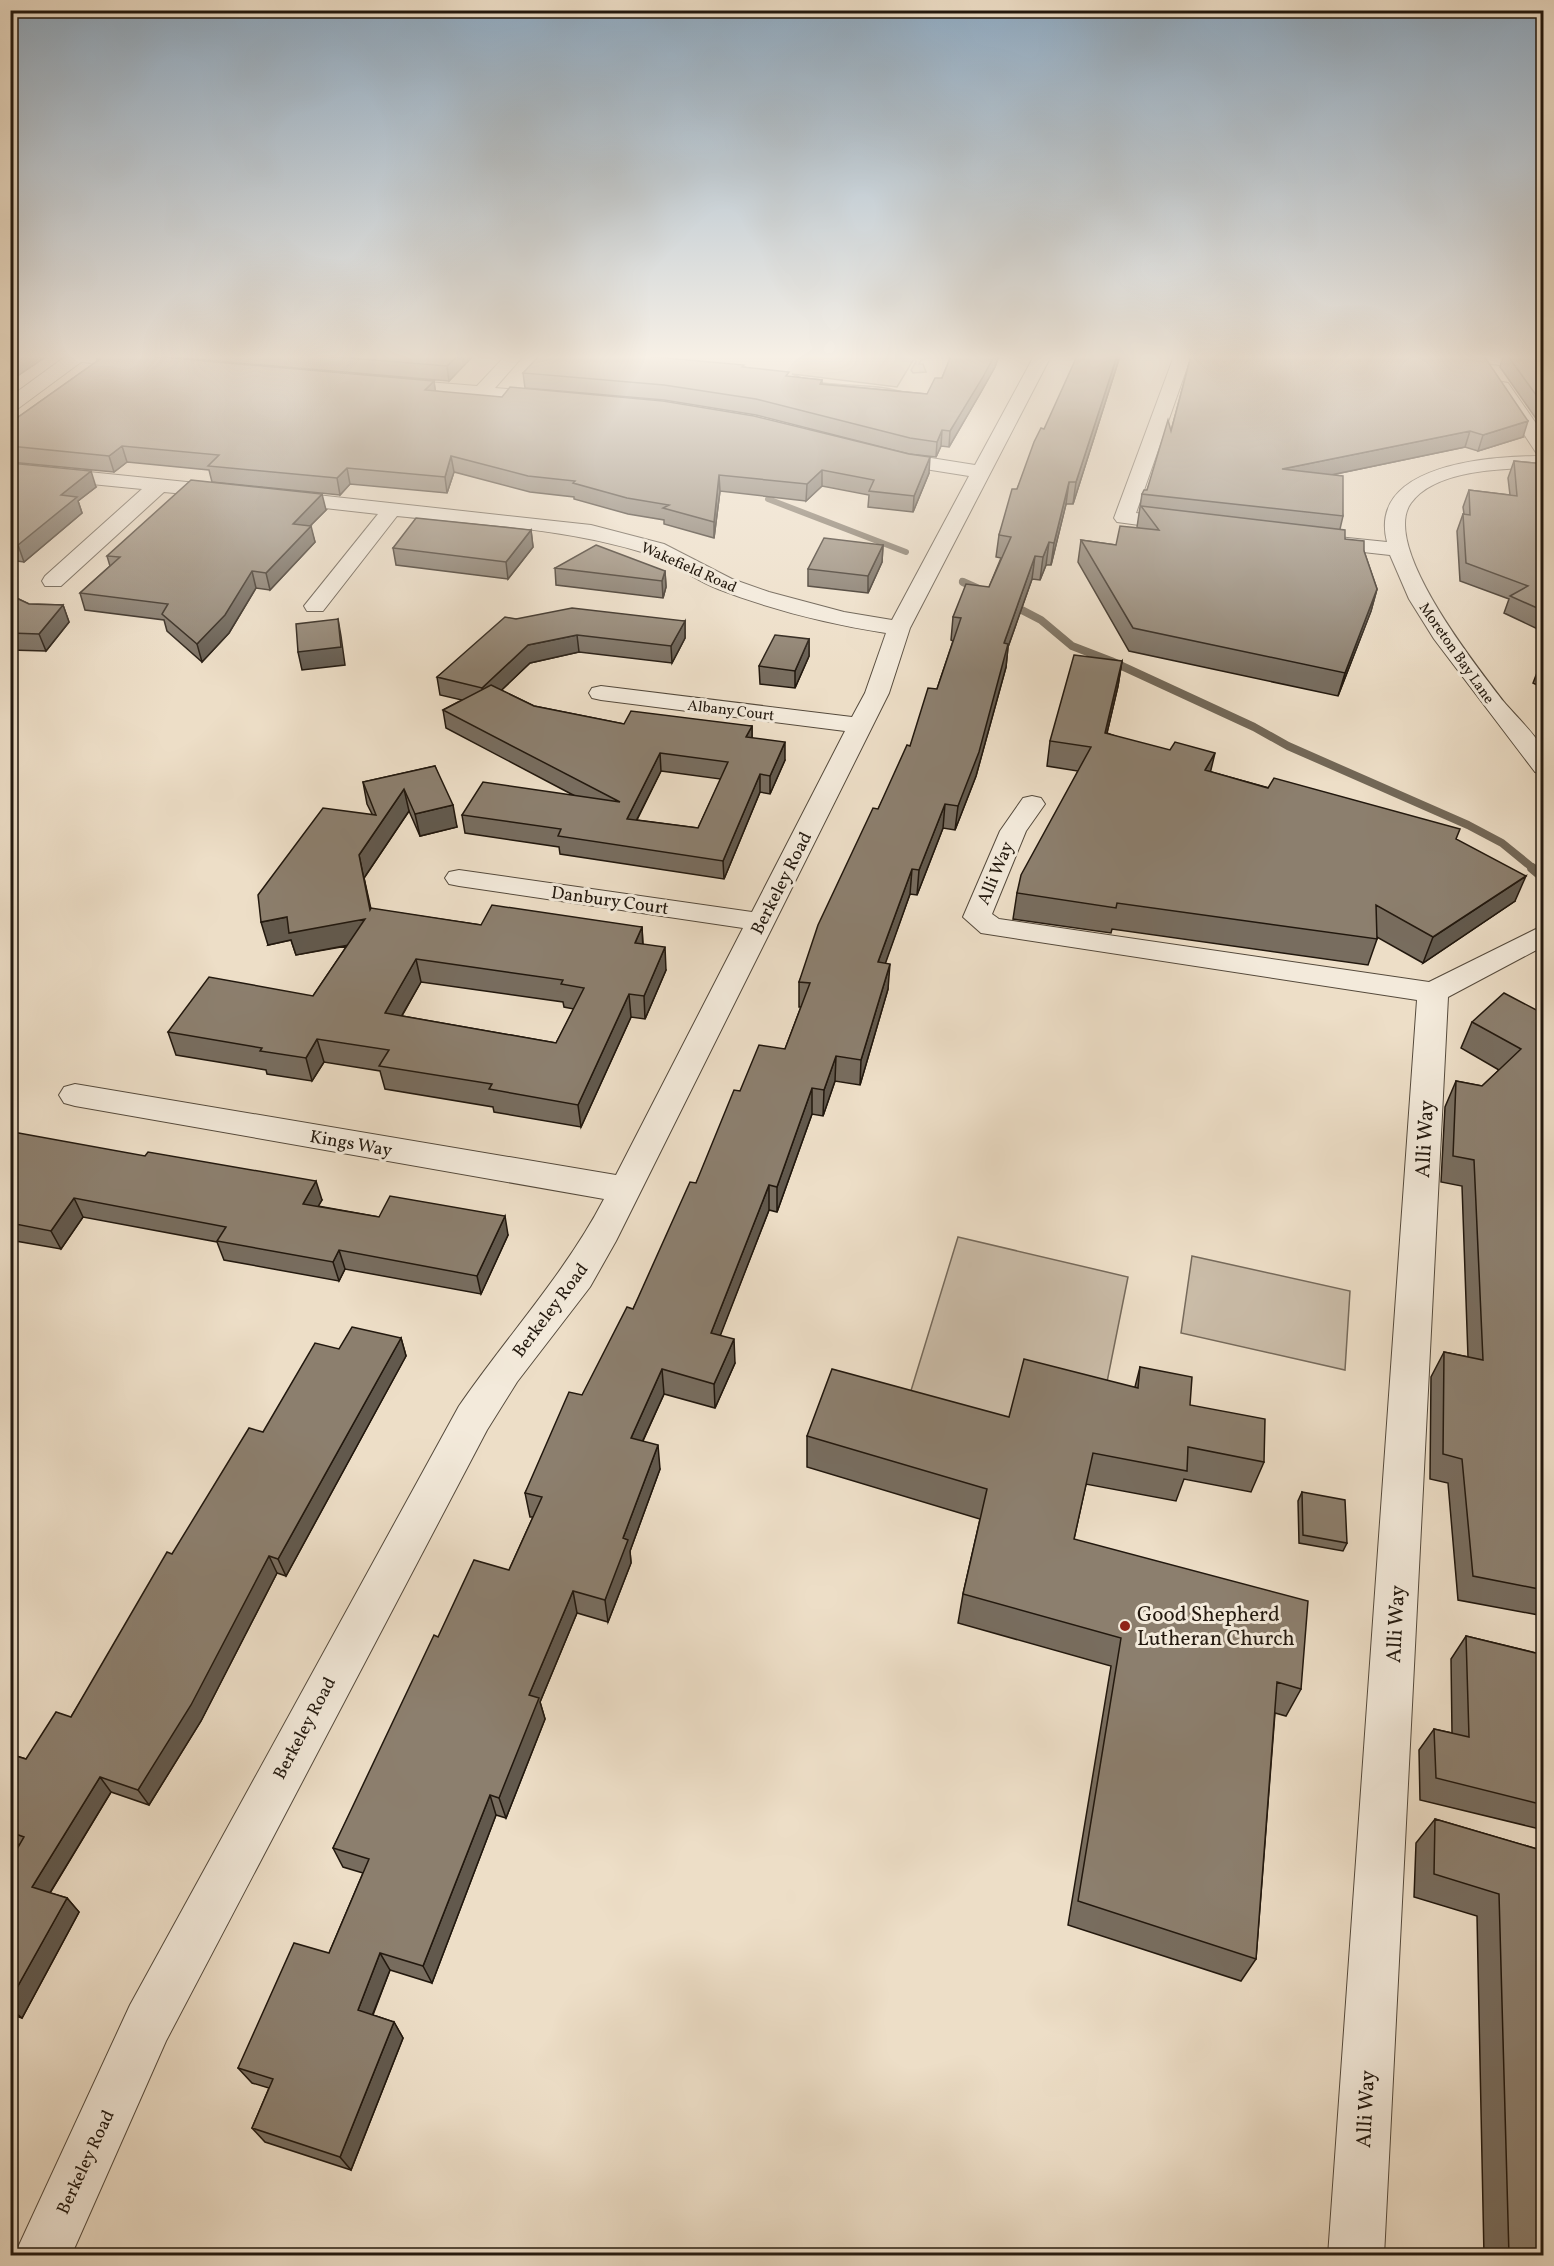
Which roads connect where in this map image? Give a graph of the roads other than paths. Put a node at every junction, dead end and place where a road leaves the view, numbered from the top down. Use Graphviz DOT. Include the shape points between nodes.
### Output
graph roads {
  1 [pos="921,462"];
  2 [pos="985,462"];
  3 [pos="1144,462"];
  4 [pos="1544,462"];
  5 [pos="10,470"];
  6 [pos="980,472"];
  7 [pos="158,486"];
  8 [pos="241,494"];
  9 [pos="264,496"];
  10 [pos="393,508"];
  11 [pos="1200,527"];
  12 [pos="1302,539"];
  13 [pos="1397,549"];
  14 [pos="53,581"];
  15 [pos="315,606"];
  16 [pos="899,628"];
  17 [pos="601,693"];
  18 [pos="861,726"];
  19 [pos="1544,767"];
  20 [pos="1032,804"];
  21 [pos="459,878"];
  22 [pos="762,922"];
  23 [pos="1544,934"];
  24 [pos="1433,992"];
  25 [pos="75,1095"];
  26 [pos="627,1190"];
  27 [pos="42,2256"];
  28 [pos="1356,2256"];
  1 -- 6 [label="street"];
  2 -- 6 [label="street, Berkeley Road"];
  3 -- 11 [label="street" via="1124,518"];
  4 -- 13 [label="street, Moreton Bay Lane" via="1464,469 1436,477 1414,490 1398,504 1394,524"];
  5 -- 7 [label="street"];
  6 -- 16 [label="street, Berkeley Road"];
  7 -- 8 [label="street"];
  7 -- 14 [label="street"];
  9 -- 10 [label="street, Wakefield Road"];
  10 -- 15 [label="street"];
  10 -- 16 [label="street, Wakefield Road" via="557,526 623,539 656,549 724,584 761,597 842,619"];
  12 -- 13 [label="street"];
  13 -- 19 [label="street, Moreton Bay Lane" via="1419,600 1484,693"];
  16 -- 18 [label="street, Berkeley Road"];
  17 -- 18 [label="street, Albany Court"];
  18 -- 22 [label="street, Berkeley Road"];
  20 -- 24 [label="street, Alli Way" via="1013,831 977,917 991,927"];
  21 -- 22 [label="street, Danbury Court"];
  22 -- 26 [label="street, Berkeley Road"];
  23 -- 24 [label="street"];
  24 -- 28 [label="street, Alli Way"];
  25 -- 26 [label="street, Kings Way"];
  26 -- 27 [label="street, Berkeley Road" via="577,1277 504,1371 448,1462 148,2023"];
}
